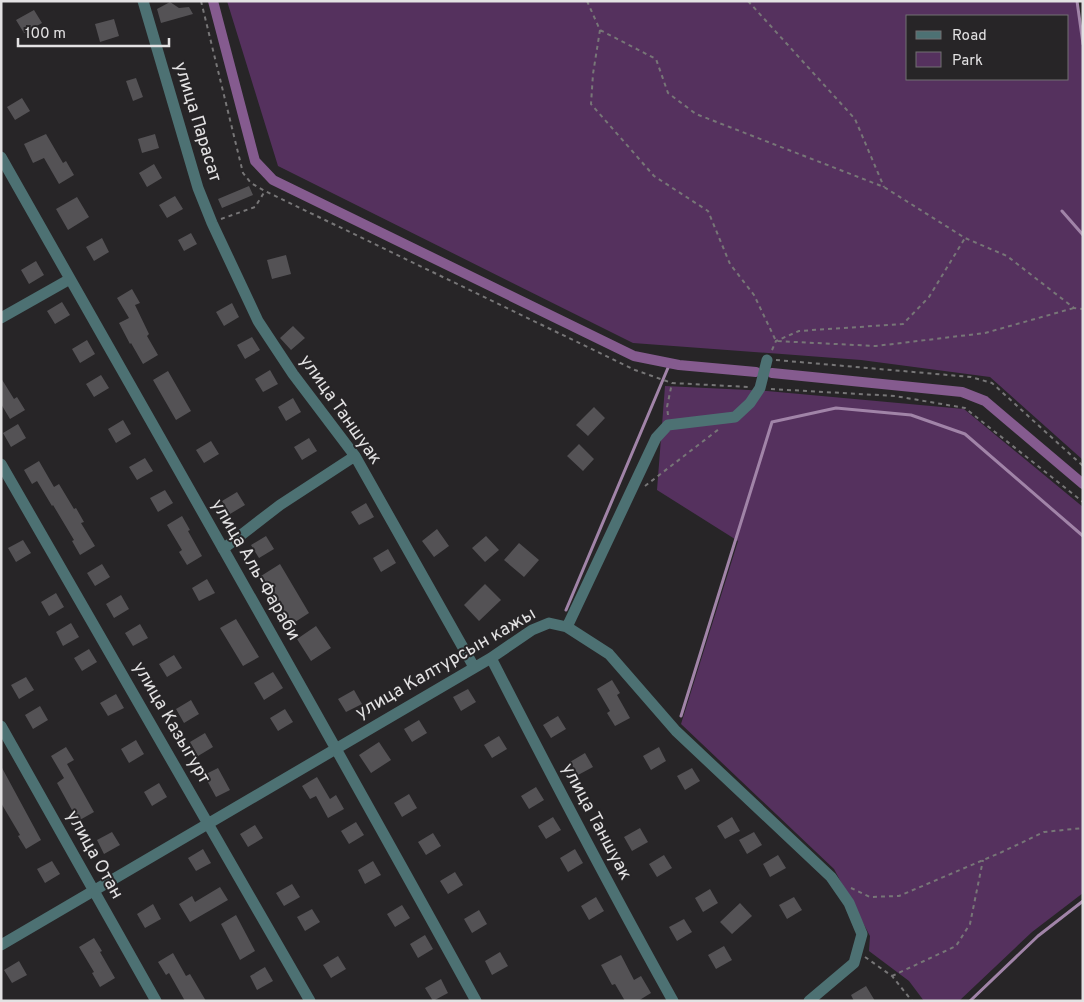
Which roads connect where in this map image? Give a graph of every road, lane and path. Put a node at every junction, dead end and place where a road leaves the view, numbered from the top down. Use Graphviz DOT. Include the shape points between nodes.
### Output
graph roads {
  1 [pos="143,1"];
  2 [pos="200,1"];
  3 [pos="587,1"];
  4 [pos="748,1"];
  5 [pos="600,30"];
  6 [pos="1,157"];
  7 [pos="884,187"];
  8 [pos="265,191"];
  9 [pos="212,223"];
  10 [pos="965,238"];
  11 [pos="70,279"];
  12 [pos="1074,308"];
  13 [pos="1083,309"];
  14 [pos="1,318"];
  15 [pos="776,341"];
  16 [pos="767,360"];
  17 [pos="672,383"];
  18 [pos="760,388"];
  19 [pos="668,425"];
  20 [pos="720,429"];
  21 [pos="355,456"];
  22 [pos="1,464"];
  23 [pos="1083,466"];
  24 [pos="632,489"];
  25 [pos="1083,502"];
  26 [pos="223,549"];
  27 [pos="567,627"];
  28 [pos="491,658"];
  29 [pos="474,667"];
  30 [pos="1,726"];
  31 [pos="337,748"];
  32 [pos="209,823"];
  33 [pos="1083,828"];
  34 [pos="984,860"];
  35 [pos="847,885"];
  36 [pos="94,891"];
  37 [pos="1,945"];
  38 [pos="857,952"];
  39 [pos="892,976"];
  40 [pos="156,1001"];
  41 [pos="310,1001"];
  42 [pos="476,1001"];
  43 [pos="673,1001"];
  44 [pos="808,1001"];
  45 [pos="912,1001"];
  1 -- 9 [label="street, улица Парасат" via="198,188"];
  2 -- 8 [label="path" via="243,174"];
  3 -- 5 [label="path"];
  4 -- 7 [label="path" via="855,119"];
  5 -- 7 [label="path" via="656,59 668,93 696,114"];
  5 -- 15 [label="path" via="591,104 654,176 708,211 730,264 754,295"];
  6 -- 11 [label="street, улица Аль-Фараби"];
  7 -- 10 [label="path"];
  8 -- 9 [label="path" via="255,207"];
  8 -- 17 [label="path" via="635,370"];
  9 -- 21 [label="street, улица Таншуак" via="258,321 293,374"];
  10 -- 12 [label="path" via="1007,256"];
  10 -- 15 [label="path" via="929,297 903,324 799,331"];
  11 -- 14 [label="street"];
  11 -- 26 [label="street, улица Аль-Фараби"];
  12 -- 13 [label="path"];
  12 -- 15 [label="path" via="985,333 876,346"];
  15 -- 16 [label="path"];
  16 -- 18 [label="street"];
  16 -- 23 [label="path" via="971,377 992,383"];
  17 -- 18 [label="path"];
  17 -- 19 [label="path" via="667,407"];
  18 -- 19 [label="street" via="735,417"];
  18 -- 25 [label="path" via="895,396 964,408"];
  19 -- 24 [label="street" via="656,438"];
  20 -- 24 [label="path" via="646,486"];
  21 -- 26 [label="street" via="280,505"];
  21 -- 29 [label="street, улица Таншуак"];
  22 -- 32 [label="street, улица Казыгурт"];
  24 -- 27 [label="street"];
  26 -- 31 [label="street, улица Аль-Фараби"];
  27 -- 28 [label="street, улица Калтурсын кажы" via="549,623 532,630"];
  27 -- 38 [label="street, улица Калтурсын кажы" via="609,654 676,731 831,877 849,903 862,934"];
  28 -- 29 [label="street, улица Калтурсын кажы"];
  28 -- 43 [label="street, улица Таншуак"];
  29 -- 31 [label="street, улица Калтурсын кажы"];
  30 -- 36 [label="street, улица Отан"];
  31 -- 32 [label="street, улица Калтурсын кажы"];
  31 -- 42 [label="street, улица Аль-Фараби"];
  32 -- 36 [label="street, улица Калтурсын кажы"];
  32 -- 41 [label="street, улица Казыгурт"];
  33 -- 34 [label="path" via="1044,832"];
  34 -- 35 [label="path" via="899,896 870,897"];
  34 -- 39 [label="path" via="970,924 956,946"];
  36 -- 37 [label="street, улица Калтурсын кажы"];
  36 -- 40 [label="street, улица Отан"];
  38 -- 39 [label="path"];
  38 -- 44 [label="street, улица Калтурсын кажы" via="854,963"];
  39 -- 45 [label="path"];
}
